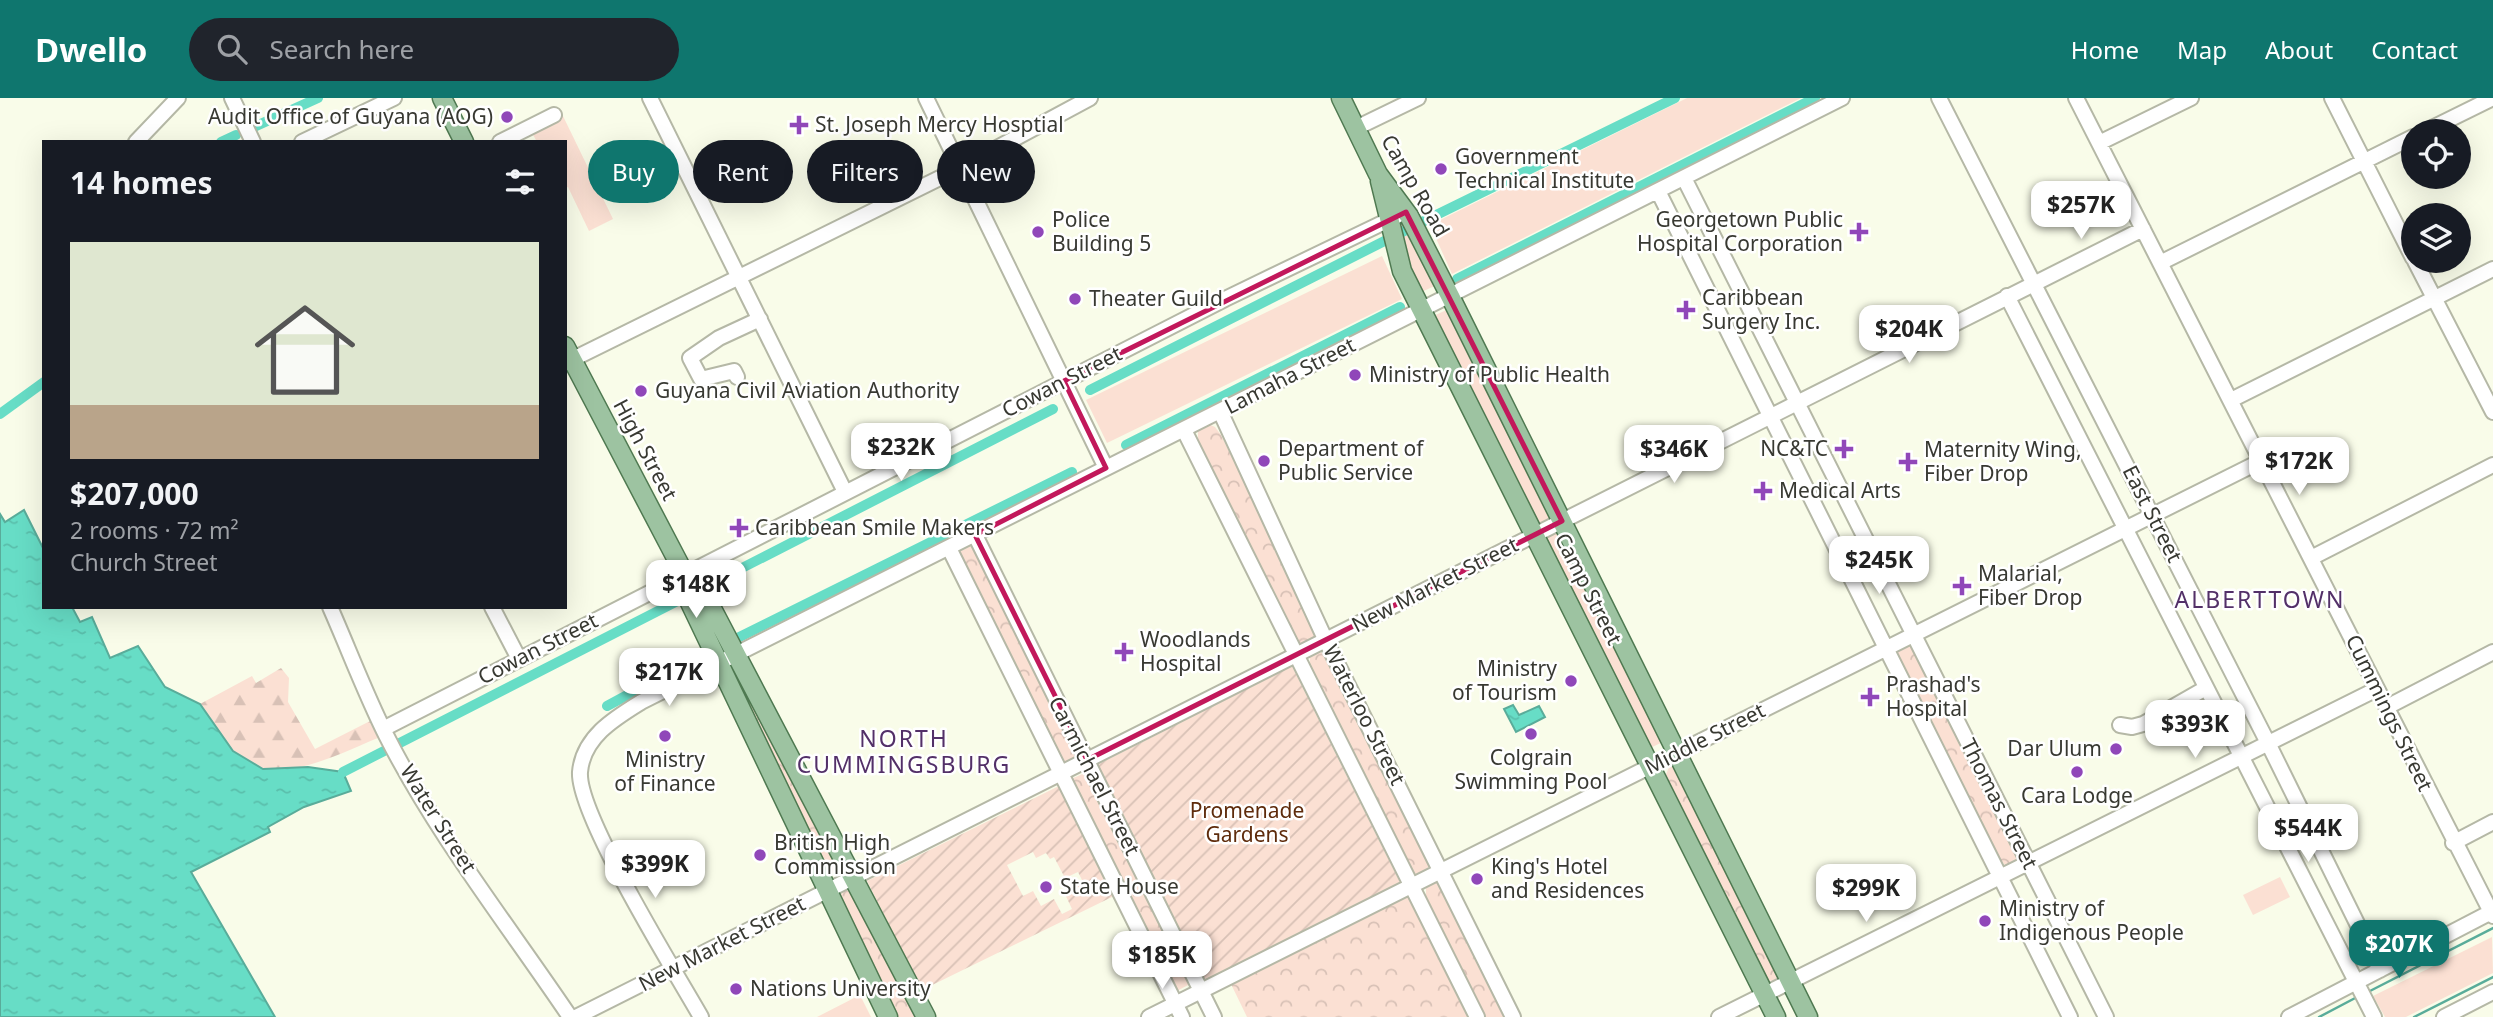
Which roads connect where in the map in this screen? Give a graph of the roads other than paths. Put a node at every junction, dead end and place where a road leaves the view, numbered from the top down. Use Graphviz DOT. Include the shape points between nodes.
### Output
graph roads {
  1 [pos="178,98"];
  2 [pos="232,98"];
  3 [pos="394,98"];
  4 [pos="442,98"];
  5 [pos="650,98"];
  6 [pos="926,98"];
  7 [pos="1090,98"];
  8 [pos="1341,98"];
  9 [pos="1418,98"];
  10 [pos="1842,98"];
  11 [pos="1939,98"];
  12 [pos="2076,98"];
  13 [pos="2191,98"];
  14 [pos="2332,98"];
  15 [pos="2493,98"];
  16 [pos="554,115"];
  17 [pos="2450,119"];
  18 [pos="1363,125"];
  19 [pos="138,140"];
  20 [pos="253,140"];
  21 [pos="306,140"];
  22 [pos="463,140"];
  23 [pos="504,140"];
  24 [pos="946,140"];
  25 [pos="1012,140"];
  26 [pos="2099,144"];
  27 [pos="2401,144"];
  28 [pos="2364,162"];
  29 [pos="1378,174"];
  30 [pos="1684,178"];
  31 [pos="937,180"];
  32 [pos="1658,191"];
  33 [pos="977,203"];
  34 [pos="1407,214"];
  35 [pos="1388,224"];
  36 [pos="2143,229"];
  37 [pos="2401,234"];
  38 [pos="2160,263"];
  39 [pos="2493,269"];
  40 [pos="2421,273"];
  41 [pos="740,279"];
  42 [pos="2034,283"];
  43 [pos="1445,288"];
  44 [pos="2007,296"];
  45 [pos="2433,298"];
  46 [pos="1418,303"];
  47 [pos="760,319"];
  48 [pos="567,356"];
  49 [pos="737,377"];
  50 [pos="1064,381"];
  51 [pos="2231,400"];
  52 [pos="1798,405"];
  53 [pos="1220,411"];
  54 [pos="2493,412"];
  55 [pos="1771,418"];
  56 [pos="1184,430"];
  57 [pos="2261,461"];
  58 [pos="2493,465"];
  59 [pos="1106,468"];
  60 [pos="845,492"];
  61 [pos="2152,515"];
  62 [pos="1562,521"];
  63 [pos="2125,529"];
  64 [pos="1535,534"];
  65 [pos="975,535"];
  66 [pos="949,548"];
  67 [pos="2311,558"];
  68 [pos="688,581"];
  69 [pos="331,609"];
  70 [pos="493,609"];
  71 [pos="1913,635"];
  72 [pos="1326,641"];
  73 [pos="1886,648"];
  74 [pos="2493,652"];
  75 [pos="725,654"];
  76 [pos="1296,655"];
  77 [pos="519,659"];
  78 [pos="2206,688"];
  79 [pos="2377,689"];
  80 [pos="2386,707"];
  81 [pos="2120,725"];
  82 [pos="385,732"];
  83 [pos="2268,743"];
  84 [pos="1675,754"];
  85 [pos="2240,757"];
  86 [pos="1087,760"];
  87 [pos="1651,765"];
  88 [pos="1061,773"];
  89 [pos="2493,822"];
  90 [pos="2453,843"];
  91 [pos="2028,862"];
  92 [pos="1442,870"];
  93 [pos="1999,877"];
  94 [pos="853,878"];
  95 [pos="1411,885"];
  96 [pos="825,891"];
  97 [pos="2492,913"];
  98 [pos="673,968"];
  99 [pos="2380,970"];
  100 [pos="1790,982"];
  101 [pos="2354,983"];
  102 [pos="1201,990"];
  103 [pos="2493,992"];
  104 [pos="1765,994"];
  105 [pos="1179,1010"];
  106 [pos="570,1017"];
  107 [pos="576,1017"];
  108 [pos="701,1017"];
  109 [pos="888,1017"];
  110 [pos="926,1017"];
  111 [pos="1149,1017"];
  112 [pos="1214,1017"];
  113 [pos="1477,1017"];
  114 [pos="1513,1017"];
  115 [pos="1719,1017"];
  116 [pos="1776,1017"];
  117 [pos="1808,1017"];
  118 [pos="2070,1017"];
  119 [pos="2106,1017"];
  120 [pos="2289,1017"];
  121 [pos="2374,1017"];
  122 [pos="2444,1017"];
  1 -- 19 [label="street"];
  2 -- 20 [label="street"];
  3 -- 21 [label="street"];
  4 -- 22 [label="main road"];
  5 -- 41 [label="street"];
  6 -- 24 [label="street"];
  7 -- 25 [label="street"];
  8 -- 18 [label="main road, Camp Road"];
  9 -- 18 [label="street"];
  10 -- 30 [label="street, Lamaha Street"];
  11 -- 42 [label="street, East Street"];
  12 -- 26 [label="street, Cummings Street"];
  13 -- 26 [label="street"];
  14 -- 28 [label="street"];
  15 -- 17 [label="street"];
  16 -- 23 [label="street"];
  18 -- 29 [label="main road, Camp Road"];
  26 -- 36 [label="street, Cummings Street"];
  27 -- 28 [label="street"];
  28 -- 37 [label="street"];
  28 -- 38 [label="street"];
  29 -- 34 [label="main road, Camp Road"];
  29 -- 35 [label="main road, Camp Street"];
  30 -- 32 [label="street, Lamaha Street"];
  30 -- 52 [label="street, Thomas Street"];
  31 -- 41 [label="street"];
  32 -- 43 [label="street, Lamaha Street"];
  32 -- 55 [label="street, Thomas Street"];
  33 -- 50 [label="street"];
  34 -- 35 [label="street, Cowan Street"];
  34 -- 43 [label="main road, Camp Road"];
  35 -- 46 [label="main road, Camp Street"];
  35 -- 50 [label="street, Cowan Street" via="1225,299"];
  36 -- 38 [label="street, Cummings Street"];
  36 -- 42 [label="street, New Market Street"];
  38 -- 51 [label="street, Cummings Street"];
  39 -- 45 [label="street"];
  40 -- 45 [label="street"];
  41 -- 47 [label="street"];
  41 -- 48 [label="street"];
  42 -- 44 [label="street, New Market Street"];
  42 -- 61 [label="street, East Street"];
  43 -- 46 [label="street, Lamaha Street"];
  43 -- 62 [label="main road, Camp Street"];
  44 -- 52 [label="street, New Market Street"];
  44 -- 63 [label="street, East Street"];
  45 -- 51 [label="street"];
  45 -- 54 [label="street"];
  46 -- 53 [label="street, Lamaha Street"];
  46 -- 64 [label="main road, Camp Street"];
  47 -- 49 [label="street" via="690,358 701,379 727,371 734,371"];
  47 -- 60 [label="street"];
  48 -- 68 [label="main road, High Street"];
  50 -- 59 [label="street"];
  50 -- 60 [label="street, Cowan Street"];
  51 -- 57 [label="street, Cummings Street"];
  52 -- 55 [label="street, New Market Street"];
  52 -- 71 [label="street, Thomas Street"];
  53 -- 56 [label="street, Lamaha Street"];
  53 -- 72 [label="street, Waterloo Street"];
  55 -- 62 [label="street, New Market Street"];
  55 -- 73 [label="street, Thomas Street"];
  56 -- 59 [label="street, Lamaha Street"];
  56 -- 76 [label="street, Waterloo Street"];
  57 -- 61 [label="street, Middle Street"];
  57 -- 67 [label="street, Cummings Street"];
  58 -- 67 [label="street"];
  59 -- 65 [label="street, Lamaha Street"];
  60 -- 68 [label="street, Cowan Street"];
  61 -- 63 [label="street, Middle Street"];
  61 -- 83 [label="street, East Street"];
  62 -- 64 [label="street, New Market Street"];
  62 -- 84 [label="main road, Camp Street"];
  63 -- 71 [label="street, Middle Street"];
  63 -- 78 [label="street, East Street"];
  64 -- 72 [label="street, New Market Street"];
  64 -- 87 [label="main road, Camp Street"];
  65 -- 66 [label="street, Lamaha Street"];
  65 -- 86 [label="street, Carmichael Street"];
  66 -- 75 [label="street, Lamaha Street"];
  66 -- 88 [label="street, Carmichael Street"];
  67 -- 79 [label="street, Cummings Street"];
  68 -- 75 [label="main road, High Street"];
  68 -- 77 [label="street, Cowan Street"];
  69 -- 82 [label="street, Water Street"];
  70 -- 77 [label="street"];
  71 -- 73 [label="street, Middle Street"];
  71 -- 91 [label="street, Thomas Street"];
  72 -- 76 [label="street, New Market Street"];
  72 -- 92 [label="street, Waterloo Street"];
  73 -- 84 [label="street, Middle Street"];
  73 -- 93 [label="street, Thomas Street"];
  74 -- 80 [label="street"];
  75 -- 94 [label="main road"];
  75 -- 96 [label="main road"];
  75 -- 98 [label="street, Lamaha Street" via="606,723 587,747 580,772 597,826"];
  76 -- 86 [label="street, New Market Street"];
  76 -- 95 [label="street, Waterloo Street"];
  77 -- 82 [label="street, Cowan Street"];
  78 -- 81 [label="street" via="2143,724"];
  78 -- 85 [label="street, East Street"];
  79 -- 80 [label="street, Cummings Street"];
  79 -- 83 [label="street"];
  80 -- 90 [label="street, Cummings Street"];
  82 -- 106 [label="street, Water Street" via="440,827"];
  83 -- 85 [label="street"];
  83 -- 99 [label="street, East Street"];
  84 -- 87 [label="street, Middle Street"];
  84 -- 100 [label="main road, Camp Street"];
  85 -- 91 [label="street"];
  85 -- 101 [label="street, East Street"];
  86 -- 88 [label="street, New Market Street"];
  86 -- 102 [label="street, Carmichael Street"];
  87 -- 92 [label="street, Middle Street"];
  87 -- 104 [label="main road, Camp Street"];
  88 -- 94 [label="street, New Market Street"];
  88 -- 105 [label="street, Carmichael Street"];
  89 -- 90 [label="street"];
  90 -- 97 [label="street, Cummings Street"];
  91 -- 93 [label="street"];
  91 -- 119 [label="street, Thomas Street"];
  92 -- 95 [label="street, Middle Street"];
  92 -- 114 [label="street, Waterloo Street"];
  93 -- 100 [label="street"];
  93 -- 118 [label="street, Thomas Street"];
  94 -- 96 [label="street, New Market Street"];
  94 -- 110 [label="main road"];
  95 -- 102 [label="street, Middle Street"];
  95 -- 113 [label="street, Waterloo Street"];
  96 -- 98 [label="street, New Market Street"];
  96 -- 109 [label="main road"];
  97 -- 99 [label="street"];
  98 -- 107 [label="street, New Market Street"];
  98 -- 108 [label="street, Lamaha Street"];
  99 -- 101 [label="street"];
  100 -- 104 [label="street"];
  100 -- 117 [label="main road, Camp Street"];
  101 -- 120 [label="street"];
  101 -- 121 [label="street, East Street"];
  102 -- 105 [label="street, Middle Street"];
  102 -- 112 [label="street, Carmichael Street"];
  103 -- 122 [label="street"];
  104 -- 115 [label="street"];
  104 -- 116 [label="main road, Camp Street"];
  105 -- 111 [label="street, Middle Street"];
}
